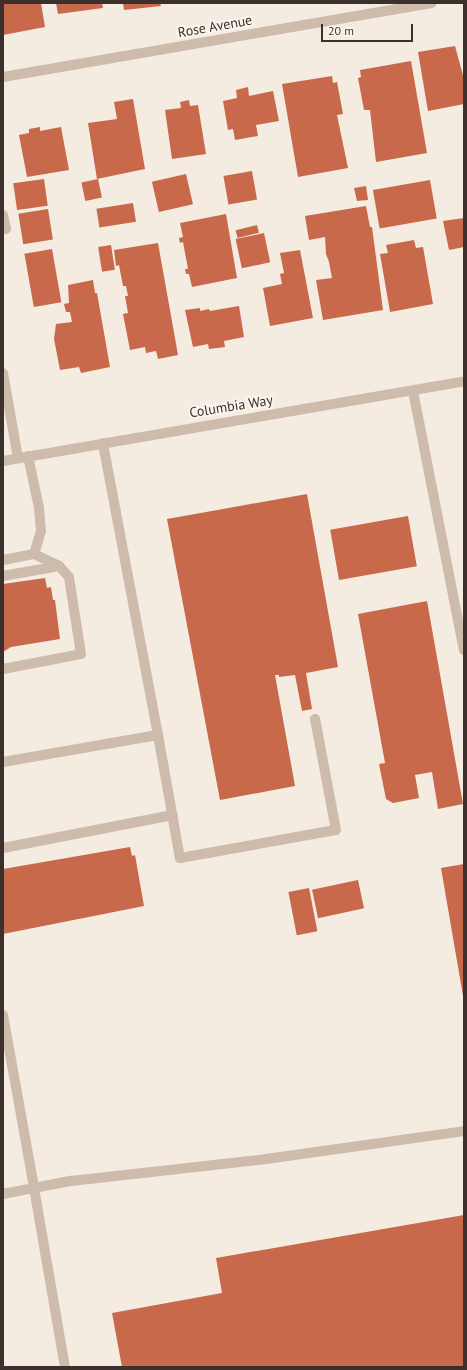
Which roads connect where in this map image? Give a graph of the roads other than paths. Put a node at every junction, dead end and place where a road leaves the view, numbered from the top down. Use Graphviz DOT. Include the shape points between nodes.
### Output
graph roads {
  1 [pos="432,3"];
  2 [pos="3,77"];
  3 [pos="3,215"];
  4 [pos="4,229"];
  5 [pos="3,372"];
  6 [pos="464,381"];
  7 [pos="413,390"];
  8 [pos="103,443"];
  9 [pos="23,457"];
  10 [pos="3,461"];
  11 [pos="34,554"];
  12 [pos="3,560"];
  13 [pos="59,566"];
  14 [pos="3,576"];
  15 [pos="464,650"];
  16 [pos="3,669"];
  17 [pos="316,719"];
  18 [pos="158,735"];
  19 [pos="3,762"];
  20 [pos="173,815"];
  21 [pos="3,848"];
  22 [pos="3,1015"];
  23 [pos="464,1131"];
  24 [pos="34,1188"];
  25 [pos="3,1194"];
  26 [pos="65,1367"];
  1 -- 2 [label="street, Rose Avenue"];
  3 -- 4 [label="street"];
  5 -- 9 [label="street"];
  6 -- 7 [label="street, Columbia Way"];
  7 -- 8 [label="street, Columbia Way"];
  7 -- 15 [label="street"];
  8 -- 9 [label="street, Columbia Way"];
  8 -- 18 [label="street"];
  9 -- 10 [label="street, Columbia Way"];
  9 -- 11 [label="street" via="39,508 41,531"];
  11 -- 12 [label="street"];
  11 -- 13 [label="street"];
  13 -- 14 [label="street"];
  13 -- 16 [label="street" via="68,577 81,654"];
  17 -- 20 [label="street" via="336,830 180,858"];
  18 -- 19 [label="street"];
  18 -- 20 [label="street"];
  20 -- 21 [label="street"];
  22 -- 24 [label="street"];
  23 -- 24 [label="street"];
  24 -- 25 [label="street"];
  24 -- 26 [label="street"];
}
